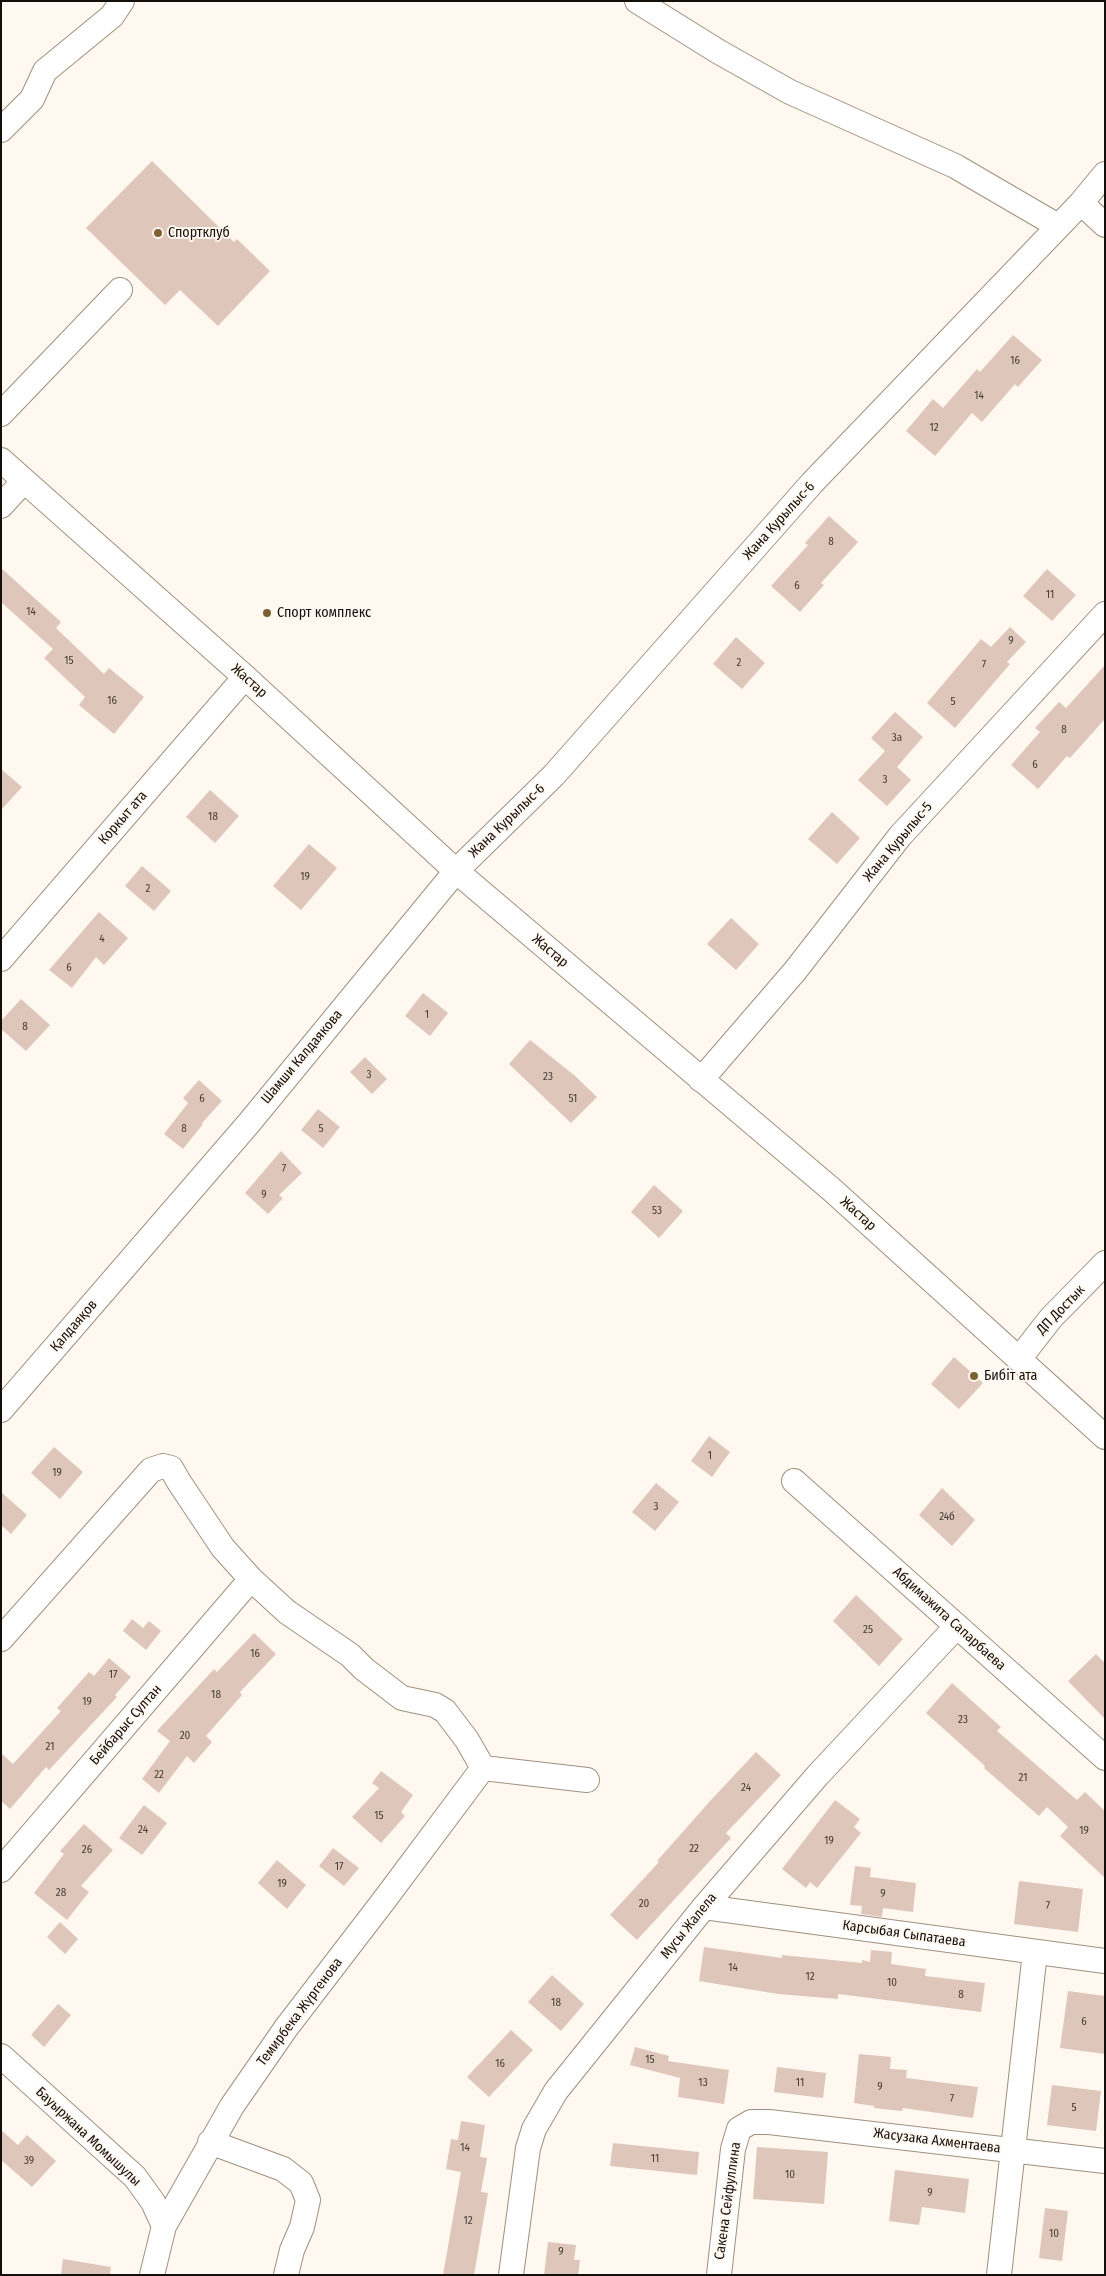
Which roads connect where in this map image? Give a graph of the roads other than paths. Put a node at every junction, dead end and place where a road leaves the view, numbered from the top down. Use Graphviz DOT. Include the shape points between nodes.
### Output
graph roads {
  1 [pos="122,1"];
  2 [pos="637,1"];
  3 [pos="1,130"];
  4 [pos="1105,174"];
  5 [pos="1081,203"];
  6 [pos="1105,224"];
  7 [pos="1058,226"];
  8 [pos="120,290"];
  9 [pos="1,414"];
  10 [pos="1,460"];
  11 [pos="24,481"];
  12 [pos="1,506"];
  13 [pos="1105,614"];
  14 [pos="245,677"];
  15 [pos="456,871"];
  16 [pos="1,959"];
  17 [pos="701,1080"];
  18 [pos="147,1242"];
  19 [pos="1103,1268"];
  20 [pos="1019,1359"];
  21 [pos="1,1410"];
  22 [pos="1105,1436"];
  23 [pos="794,1481"];
  24 [pos="252,1579"];
  25 [pos="957,1626"];
  26 [pos="1,1639"];
  27 [pos="1105,1758"];
  28 [pos="483,1768"];
  29 [pos="587,1780"];
  30 [pos="1,1870"];
  31 [pos="704,1907"];
  32 [pos="1035,1952"];
  33 [pos="1105,1961"];
  34 [pos="1,2056"];
  35 [pos="769,2122"];
  36 [pos="210,2142"];
  37 [pos="1014,2150"];
  38 [pos="1105,2162"];
  39 [pos="164,2226"];
  40 [pos="152,2275"];
  41 [pos="286,2275"];
  42 [pos="511,2275"];
  43 [pos="718,2275"];
  44 [pos="998,2275"];
  1 -- 3 [label="street" via="112,16 45,71 32,99"];
  2 -- 7 [label="street" via="790,92 955,166"];
  4 -- 5 [label="street, Жана Курылыс-6"];
  5 -- 6 [label="street"];
  5 -- 7 [label="street, Жана Курылыс-6"];
  7 -- 15 [label="street, Жана Курылыс-6" via="812,483 554,775"];
  8 -- 9 [label="street"];
  10 -- 11 [label="street, Жастар"];
  11 -- 12 [label="street"];
  11 -- 14 [label="street, Жастар"];
  13 -- 17 [label="street, Жана Курылыс-5" via="900,836 795,971"];
  14 -- 15 [label="street, Жастар"];
  14 -- 16 [label="street, Коркыт ата"];
  15 -- 17 [label="street, Жастар"];
  15 -- 18 [label="street, Шамши Калдаякова"];
  17 -- 20 [label="street, Жастар" via="831,1189"];
  18 -- 21 [label="street, Қалдаяқов"];
  19 -- 20 [label="street, ДП Достык" via="1051,1318"];
  20 -- 22 [label="street, Жастар"];
  23 -- 25 [label="street, Абдимажита Сапарбаева"];
  24 -- 26 [label="street" via="223,1548 171,1468 162,1466 151,1470"];
  24 -- 28 [label="street" via="287,1612 402,1698 434,1705 445,1711"];
  24 -- 30 [label="street, Бейбарыс Султан"];
  25 -- 27 [label="street, Абдимажита Сапарбаева"];
  25 -- 31 [label="street, Мусы Жалела" via="817,1776"];
  28 -- 29 [label="street"];
  28 -- 36 [label="street, Темирбека Жүргенова" via="286,2028"];
  31 -- 32 [label="street, Карсыбая Сыпатаева"];
  31 -- 42 [label="street, Мусы Жалела" via="556,2091 534,2129 528,2148"];
  32 -- 33 [label="street, Карсыбая Сыпатаева"];
  32 -- 37 [label="street"];
  34 -- 39 [label="street, Бауыржана Момышулы" via="135,2177 153,2202"];
  35 -- 37 [label="street, Жасузака Ахментаева"];
  35 -- 43 [label="street, Сакена Сейфуллина" via="751,2122 739,2129 733,2149"];
  36 -- 39 [label="street, Темирбека Жүргенова"];
  36 -- 41 [label="street" via="283,2169 301,2183 308,2200"];
  37 -- 38 [label="street, Жасузака Ахментаева"];
  37 -- 44 [label="street"];
  39 -- 40 [label="street, Темирбека Жүргенова"];
}
